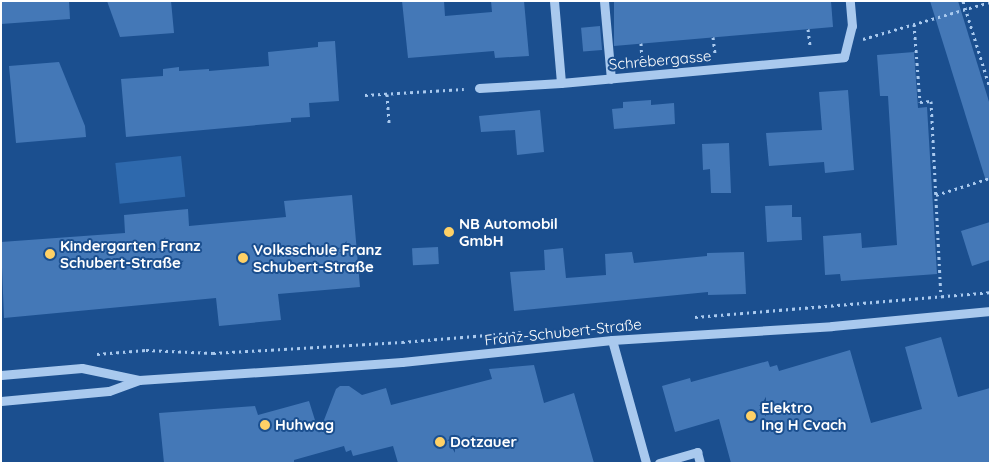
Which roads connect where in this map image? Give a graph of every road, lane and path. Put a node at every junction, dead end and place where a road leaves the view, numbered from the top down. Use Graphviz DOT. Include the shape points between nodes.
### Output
graph roads {
  1 [pos="554,1"];
  2 [pos="604,1"];
  3 [pos="850,1"];
  4 [pos="964,1"];
  5 [pos="990,2"];
  6 [pos="966,8"];
  7 [pos="914,24"];
  8 [pos="844,57"];
  9 [pos="611,79"];
  10 [pos="561,83"];
  11 [pos="479,88"];
  12 [pos="990,88"];
  13 [pos="387,94"];
  14 [pos="365,95"];
  15 [pos="389,125"];
  16 [pos="990,178"];
  17 [pos="936,195"];
  18 [pos="990,292"];
  19 [pos="941,296"];
  20 [pos="990,311"];
  21 [pos="686,318"];
  22 [pos="530,331"];
  23 [pos="612,340"];
  24 [pos="88,354"];
  25 [pos="1,375"];
  26 [pos="139,380"];
  27 [pos="1,401"];
  28 [pos="646,463"];
  29 [pos="659,463"];
  30 [pos="700,463"];
  1 -- 10 [label="street"];
  2 -- 9 [label="street"];
  3 -- 8 [label="street" via="852,26"];
  4 -- 6 [label="path"];
  5 -- 6 [label="path"];
  6 -- 7 [label="path"];
  6 -- 12 [label="path"];
  7 -- 8 [label="path" via="861,40"];
  7 -- 17 [label="path" via="920,102 931,101"];
  8 -- 9 [label="street, Schrebergasse"];
  9 -- 10 [label="street, Schrebergasse"];
  10 -- 11 [label="street, Schrebergasse"];
  11 -- 13 [label="path"];
  13 -- 14 [label="path"];
  13 -- 15 [label="path"];
  16 -- 17 [label="path"];
  17 -- 19 [label="path"];
  18 -- 19 [label="path"];
  19 -- 21 [label="path"];
  20 -- 23 [label="street, Franz-Schubert-Straße" via="832,326"];
  22 -- 24 [label="path" via="212,353 146,350"];
  23 -- 26 [label="street, Franz-Schubert-Straße" via="402,362"];
  23 -- 28 [label="street"];
  25 -- 26 [label="street, Franz-Schubert-Straße" via="82,368"];
  26 -- 27 [label="street, Franz-Schubert-Straße" via="108,391"];
  29 -- 30 [label="street" via="697,452"];
}
